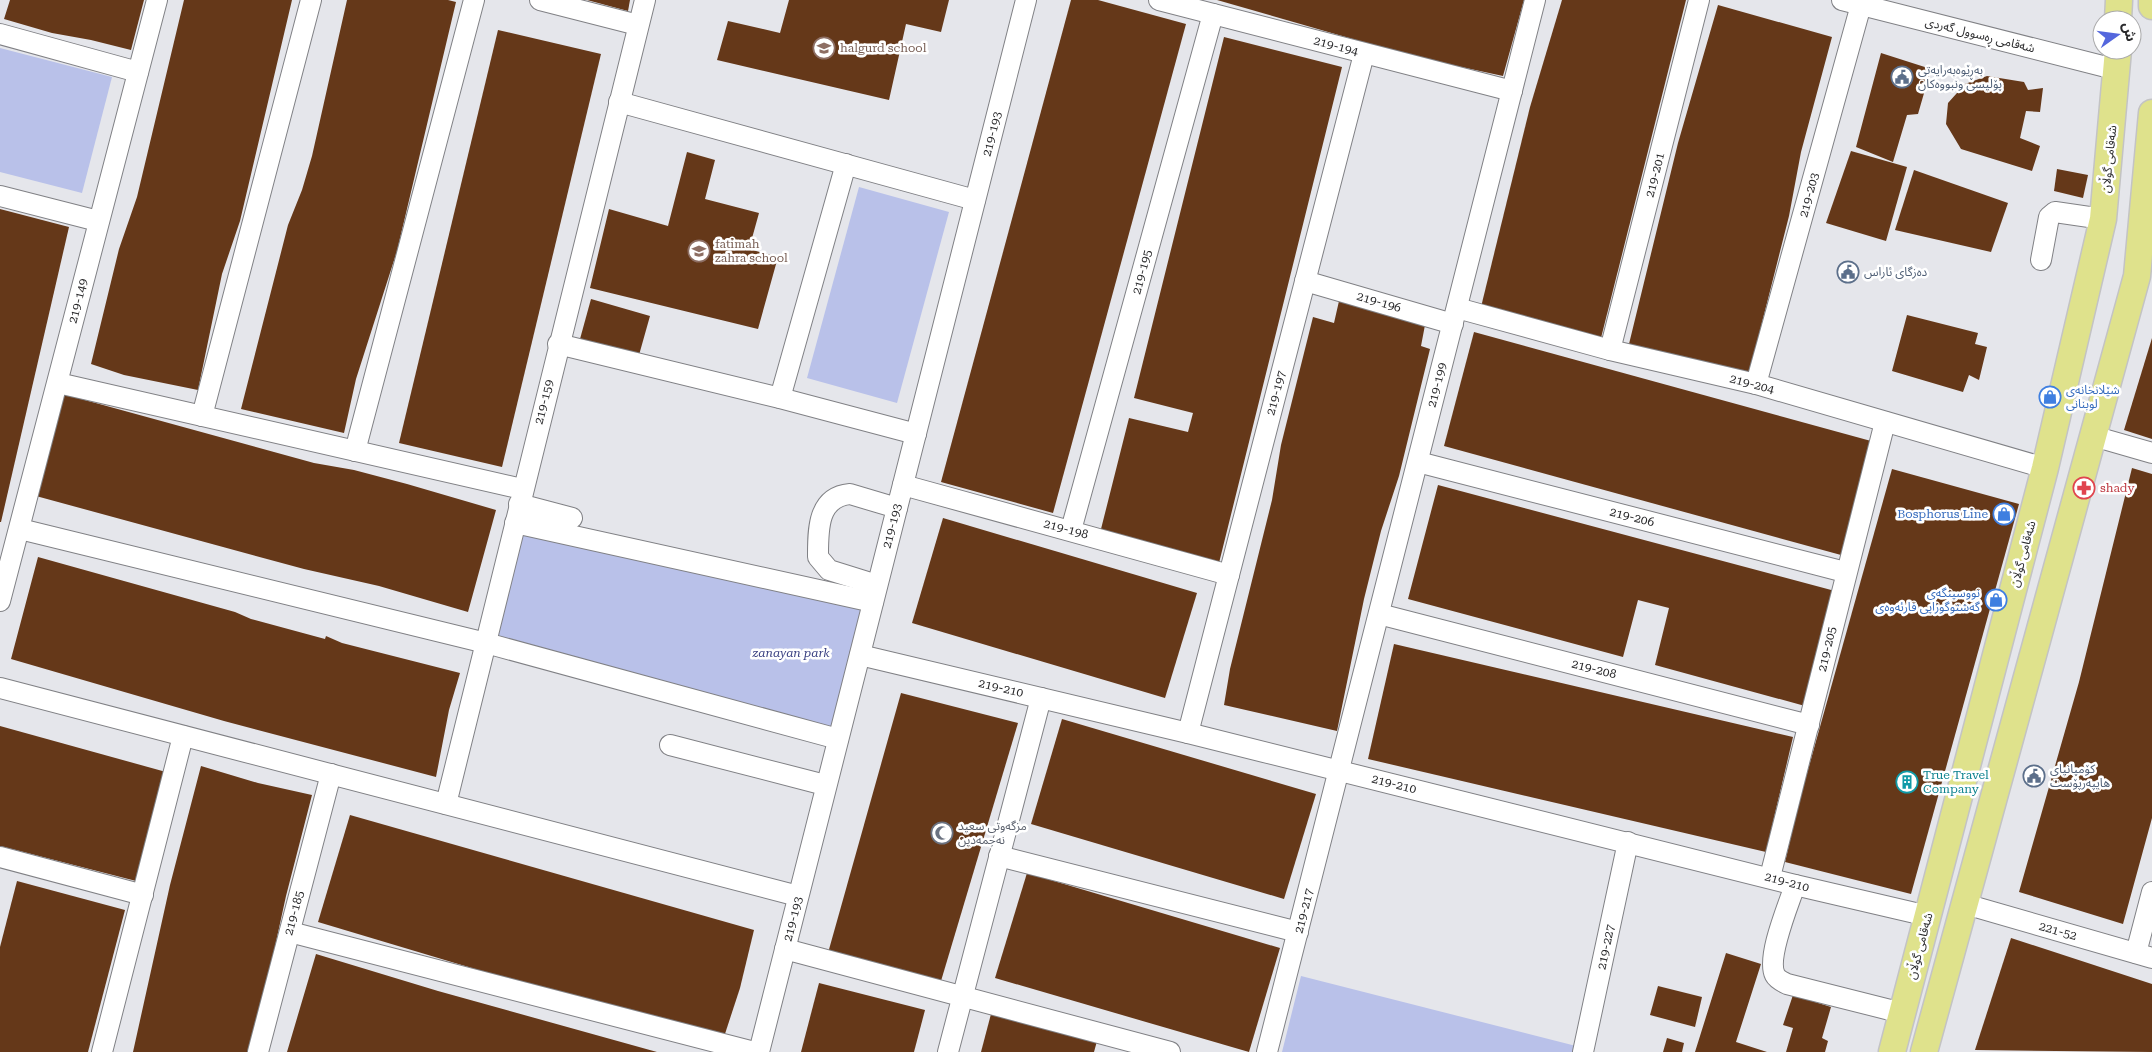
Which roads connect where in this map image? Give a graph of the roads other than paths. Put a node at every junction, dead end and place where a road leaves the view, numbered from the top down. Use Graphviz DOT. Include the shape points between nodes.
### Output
graph roads {
  1 [pos="157,0"];
  2 [pos="310,0"];
  3 [pos="474,0"];
  4 [pos="540,0"];
  5 [pos="645,0"];
  6 [pos="1026,0"];
  7 [pos="1159,0"];
  8 [pos="1535,0"];
  9 [pos="1699,0"];
  10 [pos="2152,0"];
  11 [pos="1851,2"];
  12 [pos="2152,6"];
  13 [pos="1900,8"];
  14 [pos="1213,14"];
  15 [pos="638,25"];
  16 [pos="0,34"];
  17 [pos="1364,54"];
  18 [pos="2092,54"];
  19 [pos="2118,60"];
  20 [pos="138,72"];
  21 [pos="1512,91"];
  22 [pos="619,102"];
  23 [pos="2152,113"];
  24 [pos="2150,149"];
  25 [pos="846,164"];
  26 [pos="0,196"];
  27 [pos="975,200"];
  28 [pos="2103,219"];
  29 [pos="98,221"];
  30 [pos="2041,260"];
  31 [pos="2144,278"];
  32 [pos="1305,281"];
  33 [pos="1455,316"];
  34 [pos="558,344"];
  35 [pos="1610,350"];
  36 [pos="58,383"];
  37 [pos="1756,384"];
  38 [pos="780,398"];
  39 [pos="202,416"];
  40 [pos="1884,422"];
  41 [pos="916,434"];
  42 [pos="2093,436"];
  43 [pos="355,452"];
  44 [pos="2152,453"];
  45 [pos="1418,462"];
  46 [pos="2045,468"];
  47 [pos="903,484"];
  48 [pos="518,505"];
  49 [pos="897,508"];
  50 [pos="572,518"];
  51 [pos="20,529"];
  52 [pos="1071,530"];
  53 [pos="1845,572"];
  54 [pos="1229,574"];
  55 [pos="875,594"];
  56 [pos="0,601"];
  57 [pos="1380,614"];
  58 [pos="486,643"];
  59 [pos="860,654"];
  60 [pos="0,688"];
  61 [pos="1041,698"];
  62 [pos="1809,725"];
  63 [pos="1188,733"];
  64 [pos="183,736"];
  65 [pos="838,739"];
  66 [pos="670,745"];
  67 [pos="1340,770"];
  68 [pos="331,774"];
  69 [pos="825,785"];
  70 [pos="446,804"];
  71 [pos="1628,842"];
  72 [pos="999,856"];
  73 [pos="0,857"];
  74 [pos="1770,877"];
  75 [pos="1795,885"];
  76 [pos="2152,892"];
  77 [pos="143,895"];
  78 [pos="798,896"];
  79 [pos="1965,904"];
  80 [pos="1928,916"];
  81 [pos="290,932"];
  82 [pos="1298,932"];
  83 [pos="785,949"];
  84 [pos="2144,956"];
  85 [pos="962,997"];
  86 [pos="1902,1013"];
  87 [pos="1103,1043"];
  88 [pos="102,1052"];
  89 [pos="258,1052"];
  90 [pos="754,1052"];
  91 [pos="758,1052"];
  92 [pos="948,1052"];
  93 [pos="1170,1052"];
  94 [pos="1267,1052"];
  95 [pos="1583,1052"];
  96 [pos="1892,1052"];
  97 [pos="1924,1052"];
  1 -- 20 [label="street, 219-149"];
  2 -- 39 [label="street"];
  3 -- 43 [label="street"];
  4 -- 15 [label="street"];
  5 -- 15 [label="street, 219-159"];
  6 -- 27 [label="street, 219-193"];
  7 -- 14 [label="street, 219-194"];
  8 -- 21 [label="street, 219-199"];
  9 -- 35 [label="street, 219-201"];
  10 -- 12 [label="main road"];
  11 -- 13 [label="street, شەقامی ڕەسوول گەردی"];
  11 -- 37 [label="street, 219-203"];
  13 -- 18 [label="street, شەقامی ڕەسوول گەردی"];
  14 -- 17 [label="street, 219-194"];
  14 -- 52 [label="street, 219-195"];
  15 -- 22 [label="street, 219-159"];
  16 -- 20 [label="street"];
  17 -- 21 [label="street, 219-194"];
  17 -- 32 [label="street, 219-197"];
  19 -- 28 [label="main road, شەقامی گوڵان"];
  20 -- 29 [label="street, 219-149"];
  21 -- 33 [label="street, 219-199"];
  22 -- 25 [label="street"];
  22 -- 34 [label="street, 219-159"];
  23 -- 24 [label="main road"];
  24 -- 31 [label="main road"];
  25 -- 27 [label="street"];
  25 -- 38 [label="street"];
  26 -- 29 [label="street"];
  27 -- 41 [label="street, 219-193"];
  28 -- 30 [label="street" via="2055,212 2049,217"];
  28 -- 46 [label="main road, شەقامی گوڵان"];
  29 -- 36 [label="street, 219-149"];
  31 -- 42 [label="main road"];
  32 -- 33 [label="street, 219-196"];
  32 -- 54 [label="street, 219-197"];
  33 -- 35 [label="street, 219-204"];
  33 -- 45 [label="street, 219-199"];
  34 -- 38 [label="street"];
  34 -- 48 [label="street, 219-159"];
  35 -- 37 [label="street, 219-204"];
  36 -- 39 [label="street"];
  36 -- 51 [label="street, 219-149"];
  37 -- 40 [label="street, 219-204"];
  38 -- 41 [label="street"];
  39 -- 43 [label="street"];
  40 -- 46 [label="street, 219-204"];
  40 -- 53 [label="street, 219-205"];
  41 -- 47 [label="street, 219-193"];
  42 -- 44 [label="street"];
  42 -- 79 [label="main road"];
  43 -- 48 [label="street"];
  45 -- 53 [label="street, 219-206"];
  45 -- 57 [label="street, 219-199"];
  46 -- 80 [label="main road, شەقامی گوڵان"];
  47 -- 49 [label="street, 219-193"];
  47 -- 52 [label="street, 219-198"];
  48 -- 50 [label="street"];
  48 -- 55 [label="street"];
  48 -- 58 [label="street, 219-159"];
  49 -- 55 [label="street, 219-193"];
  49 -- 55 [label="street" via="842,494 832,499 818,527 818,557 829,570"];
  51 -- 56 [label="street, 219-149"];
  51 -- 58 [label="street"];
  52 -- 54 [label="street, 219-198"];
  53 -- 62 [label="street, 219-205"];
  54 -- 63 [label="street, 219-197"];
  55 -- 59 [label="street, 219-193"];
  57 -- 62 [label="street, 219-208"];
  57 -- 67 [label="street, 219-199"];
  58 -- 65 [label="street"];
  58 -- 70 [label="street, 219-159"];
  59 -- 61 [label="street, 219-210"];
  59 -- 65 [label="street, 219-193"];
  60 -- 64 [label="street"];
  61 -- 63 [label="street, 219-210"];
  61 -- 72 [label="street"];
  62 -- 74 [label="street, 219-205"];
  63 -- 67 [label="street, 219-210"];
  64 -- 68 [label="street"];
  64 -- 77 [label="street"];
  65 -- 69 [label="street, 219-193"];
  66 -- 69 [label="street"];
  67 -- 71 [label="street, 219-210"];
  67 -- 82 [label="street, 219-217"];
  68 -- 70 [label="street"];
  68 -- 81 [label="street, 219-185"];
  69 -- 78 [label="street, 219-193"];
  70 -- 78 [label="street"];
  71 -- 74 [label="street, 219-210"];
  71 -- 95 [label="street, 219-227"];
  72 -- 82 [label="street"];
  72 -- 85 [label="street"];
  73 -- 77 [label="street"];
  74 -- 75 [label="street, 219-210"];
  75 -- 80 [label="street, 219-210"];
  75 -- 86 [label="street" via="1773,957 1777,978 1787,984"];
  76 -- 84 [label="street"];
  77 -- 88 [label="street"];
  78 -- 83 [label="street, 219-193"];
  79 -- 84 [label="street, 221-52"];
  79 -- 97 [label="main road"];
  80 -- 86 [label="main road, شەقامی گوڵان"];
  81 -- 89 [label="street, 219-185"];
  81 -- 90 [label="street"];
  82 -- 94 [label="street, 219-217"];
  83 -- 85 [label="street"];
  83 -- 91 [label="street, 219-193"];
  85 -- 87 [label="street"];
  85 -- 92 [label="street"];
  86 -- 96 [label="main road, شەقامی گوڵان"];
  87 -- 93 [label="street"];
}
